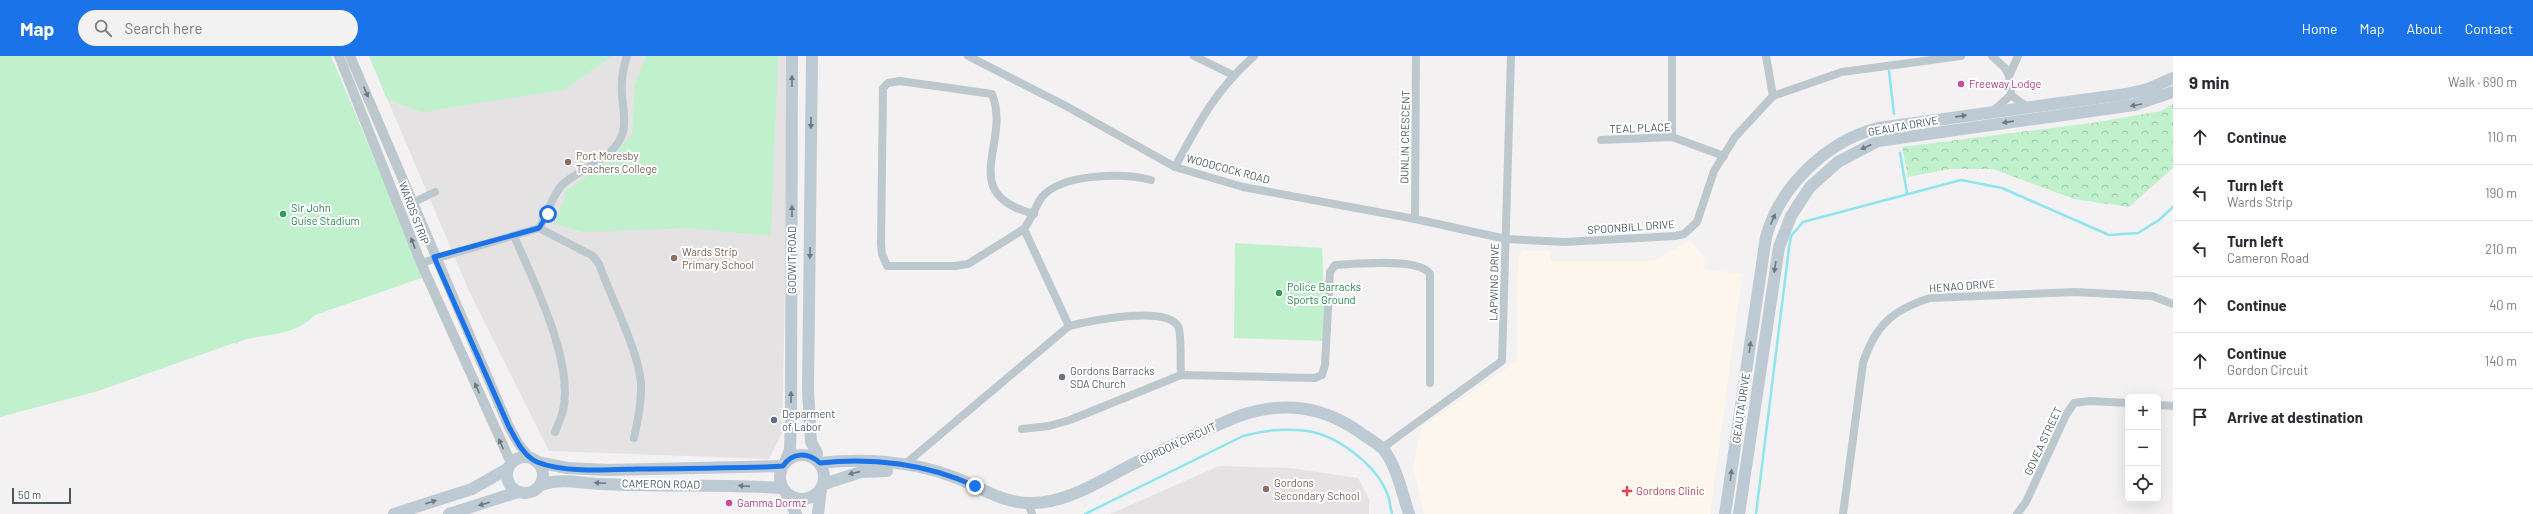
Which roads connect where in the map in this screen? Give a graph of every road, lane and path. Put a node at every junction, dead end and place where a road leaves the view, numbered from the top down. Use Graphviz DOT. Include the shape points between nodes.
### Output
graph roads {
  1 [pos="339,56"];
  2 [pos="350,56"];
  3 [pos="627,56"];
  4 [pos="792,56"];
  5 [pos="812,56"];
  6 [pos="968,56"];
  7 [pos="1194,56"];
  8 [pos="1254,56"];
  9 [pos="1416,56"];
  10 [pos="1511,56"];
  11 [pos="1672,56"];
  12 [pos="1766,56"];
  13 [pos="1961,56"];
  14 [pos="1992,56"];
  15 [pos="2018,56"];
  16 [pos="1233,75"];
  17 [pos="2009,76"];
  18 [pos="2173,78"];
  19 [pos="2173,92"];
  20 [pos="2011,94"];
  21 [pos="1773,96"];
  22 [pos="2028,107"];
  23 [pos="1993,112"];
  24 [pos="1672,137"];
  25 [pos="1601,140"];
  26 [pos="1724,156"];
  27 [pos="1175,167"];
  28 [pos="1152,180"];
  29 [pos="435,192"];
  30 [pos="412,203"];
  31 [pos="1034,214"];
  32 [pos="1415,219"];
  33 [pos="539,228"];
  34 [pos="1024,229"];
  35 [pos="514,236"];
  36 [pos="1506,239"];
  37 [pos="434,257"];
  38 [pos="421,263"];
  39 [pos="2173,304"];
  40 [pos="1069,326"];
  41 [pos="1181,375"];
  42 [pos="1430,383"];
  43 [pos="2125,403"];
  44 [pos="2161,405"];
  45 [pos="2173,406"];
  46 [pos="1022,429"];
  47 [pos="555,432"];
  48 [pos="634,438"];
  49 [pos="1382,448"];
  50 [pos="534,460"];
  51 [pos="818,461"];
  52 [pos="783,464"];
  53 [pos="904,465"];
  54 [pos="509,466"];
  55 [pos="540,485"];
  56 [pos="822,487"];
  57 [pos="784,491"];
  58 [pos="518,492"];
  59 [pos="1030,509"];
  60 [pos="394,514"];
  61 [pos="449,514"];
  62 [pos="796,514"];
  63 [pos="818,514"];
  64 [pos="1409,514"];
  65 [pos="1725,514"];
  66 [pos="1739,514"];
  67 [pos="1842,514"];
  68 [pos="2017,514"];
  38 -- 1 [label="street, WARDS STRIP, one-way"];
  2 -- 30 [label="street, WARDS STRIP, one-way"];
  3 -- 33 [label="street" via="622,77 624,125 619,142 588,168 563,184 554,194 548,214"];
  52 -- 4 [label="main road, GODWIT ROAD, one-way" via="790,450 791,412"];
  5 -- 51 [label="main road, GODWIT ROAD, one-way" via="808,390 811,442"];
  6 -- 27 [label="street, WOODCOCK ROAD" via="1066,106"];
  7 -- 16 [label="street"];
  8 -- 16 [label="street"];
  9 -- 32 [label="street, DUNLIN CRESCENT"];
  10 -- 36 [label="street, LAPWING DRIVE"];
  11 -- 24 [label="street"];
  12 -- 21 [label="street"];
  13 -- 21 [label="street, SPOONBILL DRIVE" via="1842,72"];
  14 -- 17 [label="street" via="2005,68"];
  15 -- 17 [label="street"];
  16 -- 27 [label="street" via="1204,112"];
  17 -- 20 [label="street"];
  18 -- 22 [label="main road, GEAUTA DRIVE" via="2139,92"];
  19 -- 66 [label="main road, GEAUTA DRIVE, one-way" via="2134,105 1878,141 1838,162 1819,178 1796,208 1779,247"];
  20 -- 22 [label="street"];
  20 -- 23 [label="street"];
  21 -- 26 [label="street, SPOONBILL DRIVE" via="1735,137"];
  22 -- 23 [label="main road, GEAUTA DRIVE"];
  65 -- 23 [label="main road, GEAUTA DRIVE, one-way" via="1764,245 1770,225 1783,200 1811,166 1840,144 1863,132"];
  24 -- 25 [label="street, TEAL PLACE"];
  24 -- 26 [label="street, TEAL PLACE"];
  26 -- 36 [label="street, SPOONBILL DRIVE" via="1714,171 1697,222 1684,234 1565,242"];
  27 -- 32 [label="street, WOODCOCK ROAD" via="1243,187"];
  28 -- 31 [label="street" via="1132,175 1056,185 1042,197"];
  29 -- 30 [label="street"];
  30 -- 37 [label="street, WARDS STRIP"];
  31 -- 34 [label="street"];
  31 -- 34 [label="street" via="1014,209 992,188 996,105 992,94 900,81 888,83 883,88 881,244 887,266 968,264"];
  32 -- 36 [label="street, WOODCOCK ROAD"];
  33 -- 35 [label="street"];
  33 -- 48 [label="street" via="593,256 599,264 637,361 641,383 640,409"];
  34 -- 40 [label="street"];
  35 -- 37 [label="street"];
  35 -- 47 [label="street" via="555,337 564,377 563,411"];
  36 -- 49 [label="street, LAPWING DRIVE" via="1502,361"];
  37 -- 38 [label="street"];
  37 -- 50 [label="street, WARDS STRIP" via="509,427 518,443"];
  54 -- 38 [label="street, WARDS STRIP, one-way"];
  39 -- 67 [label="street, HENAO DRIVE" via="2152,296 2075,292 1930,298 1910,304 1887,320 1870,340 1863,363"];
  40 -- 41 [label="street" via="1090,321 1142,316 1163,316 1173,320 1179,327"];
  40 -- 53 [label="street"];
  41 -- 42 [label="street" via="1315,378 1322,375 1325,365 1331,268 1347,265 1414,264 1423,266 1430,274"];
  41 -- 46 [label="street" via="1070,420 1049,426"];
  43 -- 68 [label="street, GOVEA STREET" via="2074,403 2026,502"];
  44 -- 45 [label="street"];
  49 -- 59 [label="main road, GORDON CIRCUIT" via="1334,417 1294,406 1263,407 1206,430 1076,492"];
  49 -- 64 [label="main road, GORDON CIRCUIT" via="1399,483"];
  50 -- 52 [label="main road, CAMERON ROAD" via="567,468 607,470"];
  50 -- 54 [label="main road" via="522,457"];
  50 -- 55 [label="main road" via="543,473"];
  51 -- 52 [label="main road" via="803,455 790,458"];
  51 -- 53 [label="main road, GORDON CIRCUIT" via="848,460"];
  51 -- 56 [label="main road" via="824,471"];
  52 -- 57 [label="main road" via="780,479"];
  53 -- 56 [label="main road, one-way" via="894,471 861,472"];
  53 -- 59 [label="main road, GORDON CIRCUIT" via="946,474"];
  54 -- 58 [label="main road" via="506,475 509,485"];
  60 -- 54 [label="main road, one-way" via="472,489"];
  57 -- 55 [label="main road, CAMERON ROAD, one-way" via="732,485 600,484 566,479"];
  55 -- 58 [label="main road" via="529,492"];
  56 -- 57 [label="main road" via="816,494 804,500"];
  56 -- 63 [label="main road"];
  57 -- 62 [label="main road"];
  58 -- 61 [label="main road, one-way"];
}
